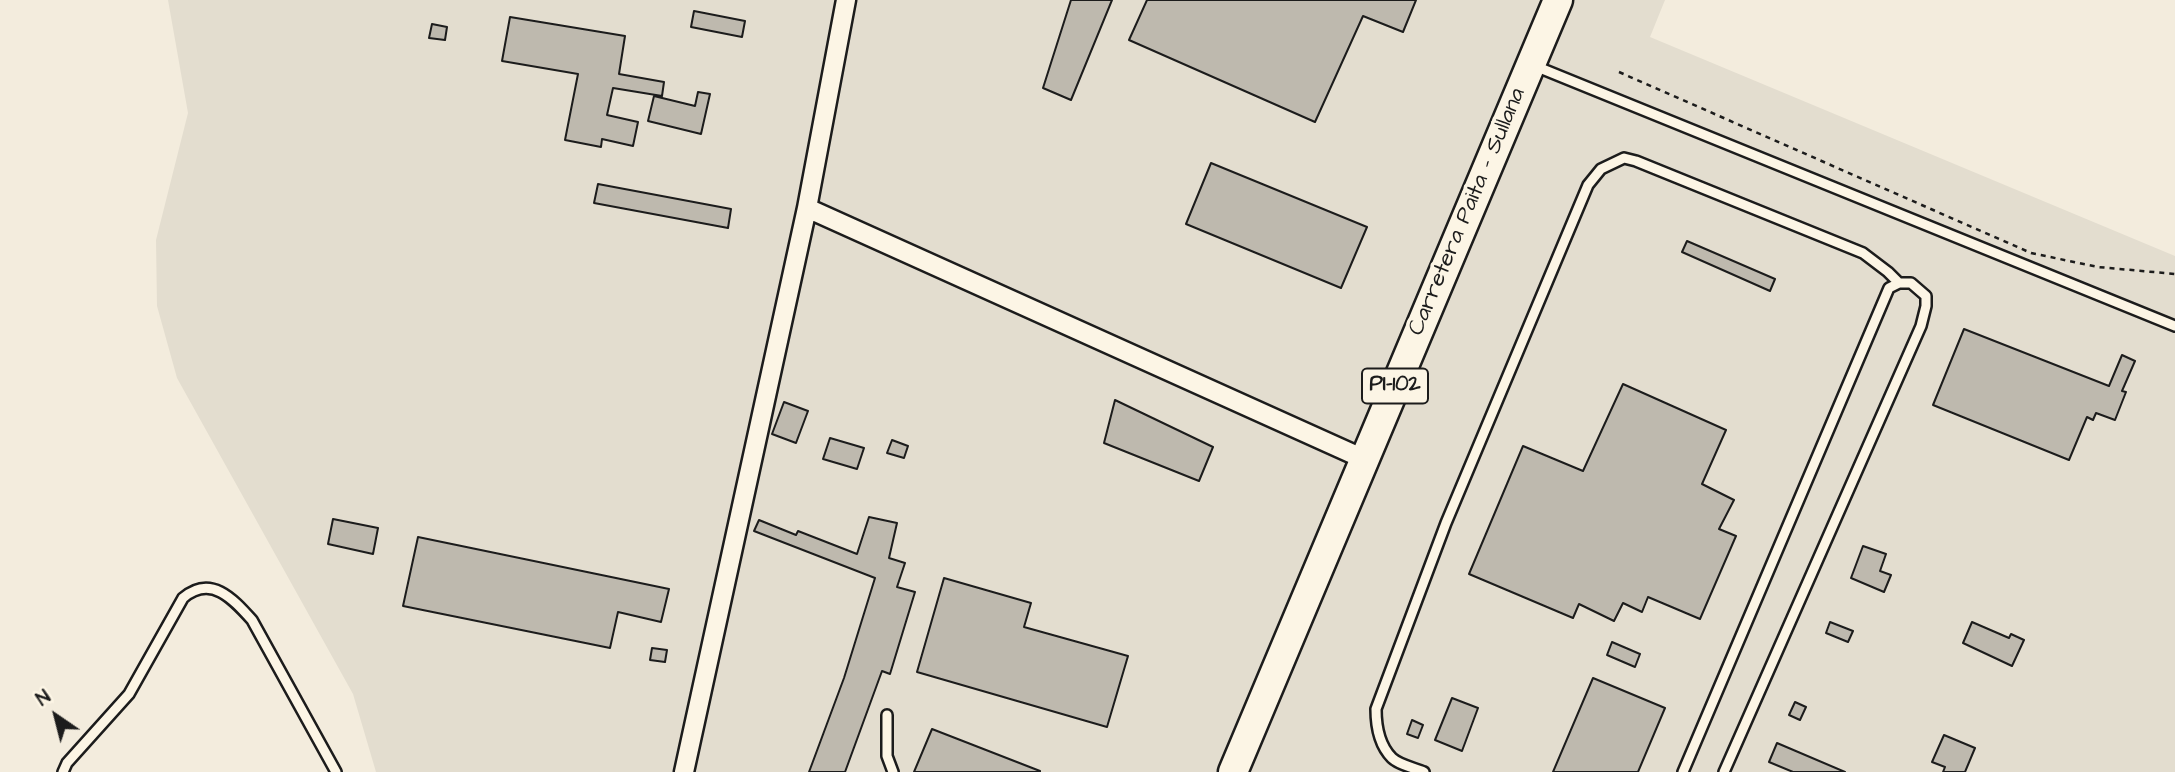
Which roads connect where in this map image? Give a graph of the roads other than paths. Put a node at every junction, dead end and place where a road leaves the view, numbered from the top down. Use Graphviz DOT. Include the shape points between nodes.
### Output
graph roads {
  1 [pos="846,0"];
  2 [pos="1558,0"];
  3 [pos="1530,64"];
  4 [pos="807,208"];
  5 [pos="1899,283"];
  6 [pos="2175,326"];
  7 [pos="1364,459"];
  8 [pos="887,715"];
  9 [pos="64,772"];
  10 [pos="336,772"];
  11 [pos="684,772"];
  12 [pos="893,772"];
  13 [pos="1233,772"];
  14 [pos="1424,772"];
  15 [pos="1683,772"];
  16 [pos="1724,772"];
  1 -- 4 [label="street"];
  2 -- 3 [label="main road, Carretera Paita - Sullana / PI-102"];
  3 -- 6 [label="lane"];
  3 -- 7 [label="main road, Carretera Paita - Sullana / PI-102"];
  4 -- 7 [label="street"];
  4 -- 11 [label="street"];
  5 -- 14 [label="lane" via="1863,253 1636,161 1624,158 1601,169 1588,185 1446,523 1376,709 1376,726 1393,759"];
  5 -- 15 [label="lane" via="1889,288"];
  5 -- 16 [label="lane" via="1911,283 1926,296 1921,326"];
  7 -- 13 [label="main road, Carretera Paita - Sullana / PI-102"];
  8 -- 12 [label="lane" via="887,756"];
  9 -- 10 [label="lane" via="129,694 183,598 203,587 233,598 252,620"];
}
